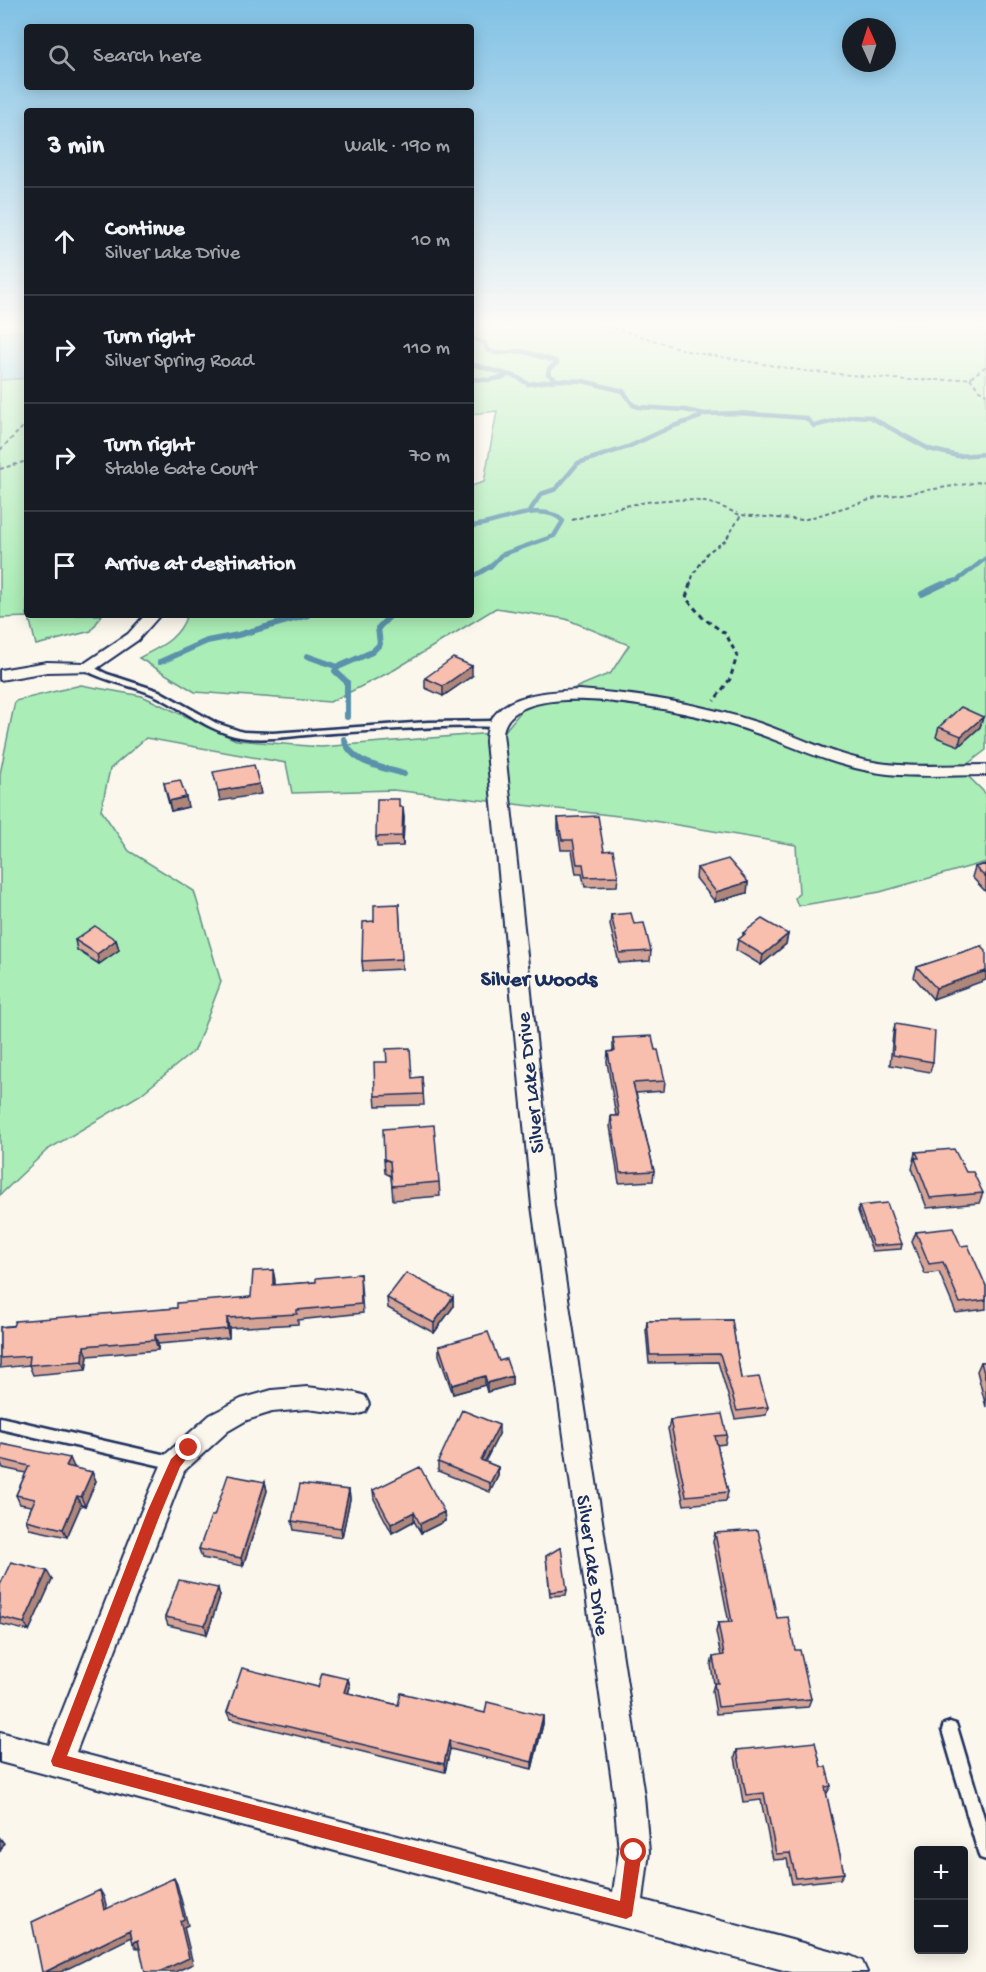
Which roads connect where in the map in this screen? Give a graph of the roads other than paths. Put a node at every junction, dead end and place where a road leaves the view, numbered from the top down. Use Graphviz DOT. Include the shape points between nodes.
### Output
graph roads {
  1 [pos="150,618"];
  2 [pos="88,668"];
  3 [pos="0,675"];
  4 [pos="496,724"];
  5 [pos="986,770"];
  6 [pos="356,1404"];
  7 [pos="0,1423"];
  8 [pos="176,1463"];
  9 [pos="950,1730"];
  10 [pos="0,1747"];
  11 [pos="58,1761"];
  12 [pos="986,1852"];
  13 [pos="626,1911"];
  14 [pos="851,1972"];
  1 -- 2 [label="street" via="133,637"];
  2 -- 3 [label="street" via="46,667"];
  2 -- 4 [label="lane" via="103,677 165,697 234,733 274,735"];
  4 -- 5 [label="street" via="507,710 523,702 569,695 639,699 756,727 865,766"];
  4 -- 13 [label="street, Silver Lake Drive" via="495,751 543,1206 629,1796 634,1852"];
  6 -- 8 [label="street" via="307,1398 272,1401 241,1410 219,1423"];
  7 -- 8 [label="lane"];
  8 -- 11 [label="street"];
  9 -- 12 [label="lane"];
  10 -- 11 [label="street"];
  11 -- 13 [label="street"];
  13 -- 14 [label="street"];
}
